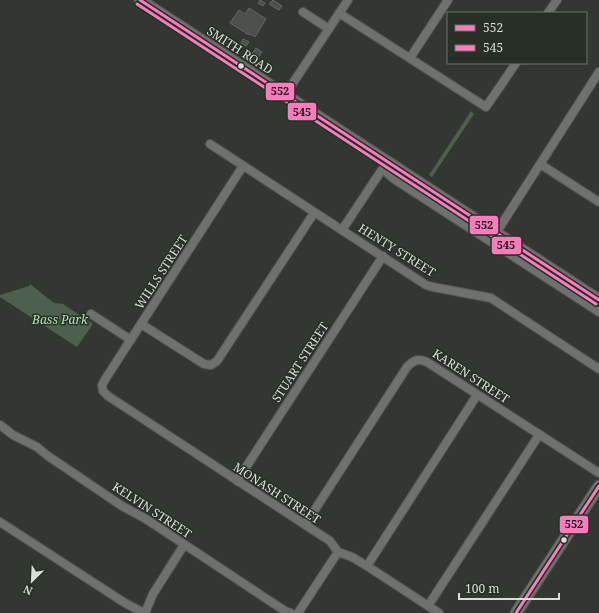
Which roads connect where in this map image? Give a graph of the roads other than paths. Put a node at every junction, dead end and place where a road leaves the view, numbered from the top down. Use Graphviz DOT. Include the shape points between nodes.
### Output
graph roads {
  1 [pos="140,0"];
  2 [pos="348,0"];
  3 [pos="448,0"];
  4 [pos="557,0"];
  5 [pos="303,12"];
  6 [pos="549,12"];
  7 [pos="339,13"];
  8 [pos="329,29"];
  9 [pos="410,58"];
  10 [pos="515,64"];
  11 [pos="599,72"];
  12 [pos="285,96"];
  13 [pos="210,144"];
  14 [pos="387,162"];
  15 [pos="540,164"];
  16 [pos="243,166"];
  17 [pos="599,202"];
  18 [pos="314,213"];
  19 [pos="342,230"];
  20 [pos="496,233"];
  21 [pos="383,256"];
  22 [pos="599,300"];
  23 [pos="599,312"];
  24 [pos="91,314"];
  25 [pos="141,324"];
  26 [pos="131,340"];
  27 [pos="599,369"];
  28 [pos="103,391"];
  29 [pos="477,395"];
  30 [pos="0,426"];
  31 [pos="540,435"];
  32 [pos="599,473"];
  33 [pos="237,481"];
  34 [pos="599,486"];
  35 [pos="0,522"];
  36 [pos="305,525"];
  37 [pos="184,545"];
  38 [pos="338,552"];
  39 [pos="367,566"];
  40 [pos="428,606"];
  41 [pos="144,613"];
  42 [pos="292,613"];
  43 [pos="298,613"];
  44 [pos="439,613"];
  45 [pos="516,613"];
  1 -- 12 [label="street, SMITH ROAD"];
  2 -- 7 [label="street"];
  3 -- 9 [label="street"];
  4 -- 6 [label="street"];
  5 -- 8 [label="street"];
  7 -- 8 [label="street"];
  7 -- 9 [label="street"];
  8 -- 12 [label="street"];
  9 -- 10 [label="street" via="486,107"];
  11 -- 15 [label="street"];
  12 -- 14 [label="street, SMITH ROAD"];
  13 -- 16 [label="street, HENTY STREET"];
  14 -- 19 [label="street"];
  14 -- 20 [label="street, SMITH ROAD"];
  14 -- 23 [label="street" via="388,174 394,179"];
  15 -- 17 [label="street"];
  15 -- 20 [label="street"];
  16 -- 18 [label="street, HENTY STREET"];
  16 -- 25 [label="street, WILLS STREET"];
  18 -- 19 [label="street, HENTY STREET"];
  18 -- 25 [label="street" via="217,361 211,365 204,364"];
  19 -- 21 [label="street, HENTY STREET"];
  20 -- 22 [label="street, SMITH ROAD"];
  21 -- 27 [label="street, HENTY STREET" via="426,285 491,298"];
  21 -- 33 [label="street, STUART STREET"];
  24 -- 26 [label="street"];
  25 -- 26 [label="street, WILLS STREET"];
  26 -- 28 [label="street, WILLS STREET" via="102,385"];
  28 -- 33 [label="street, MONASH STREET"];
  29 -- 31 [label="street, KAREN STREET"];
  29 -- 36 [label="street, KAREN STREET" via="422,359 414,360"];
  29 -- 39 [label="street"];
  30 -- 37 [label="street, KELVIN STREET" via="37,447"];
  31 -- 32 [label="street, KAREN STREET"];
  31 -- 40 [label="street"];
  33 -- 36 [label="street, MONASH STREET"];
  34 -- 45 [label="street"];
  35 -- 41 [label="street"];
  36 -- 38 [label="street, MONASH STREET" via="330,541"];
  37 -- 41 [label="street" via="152,594"];
  37 -- 42 [label="street, KELVIN STREET"];
  38 -- 39 [label="street, MONASH STREET"];
  38 -- 43 [label="street"];
  39 -- 40 [label="street, MONASH STREET"];
  40 -- 44 [label="street, MONASH STREET"];
}
